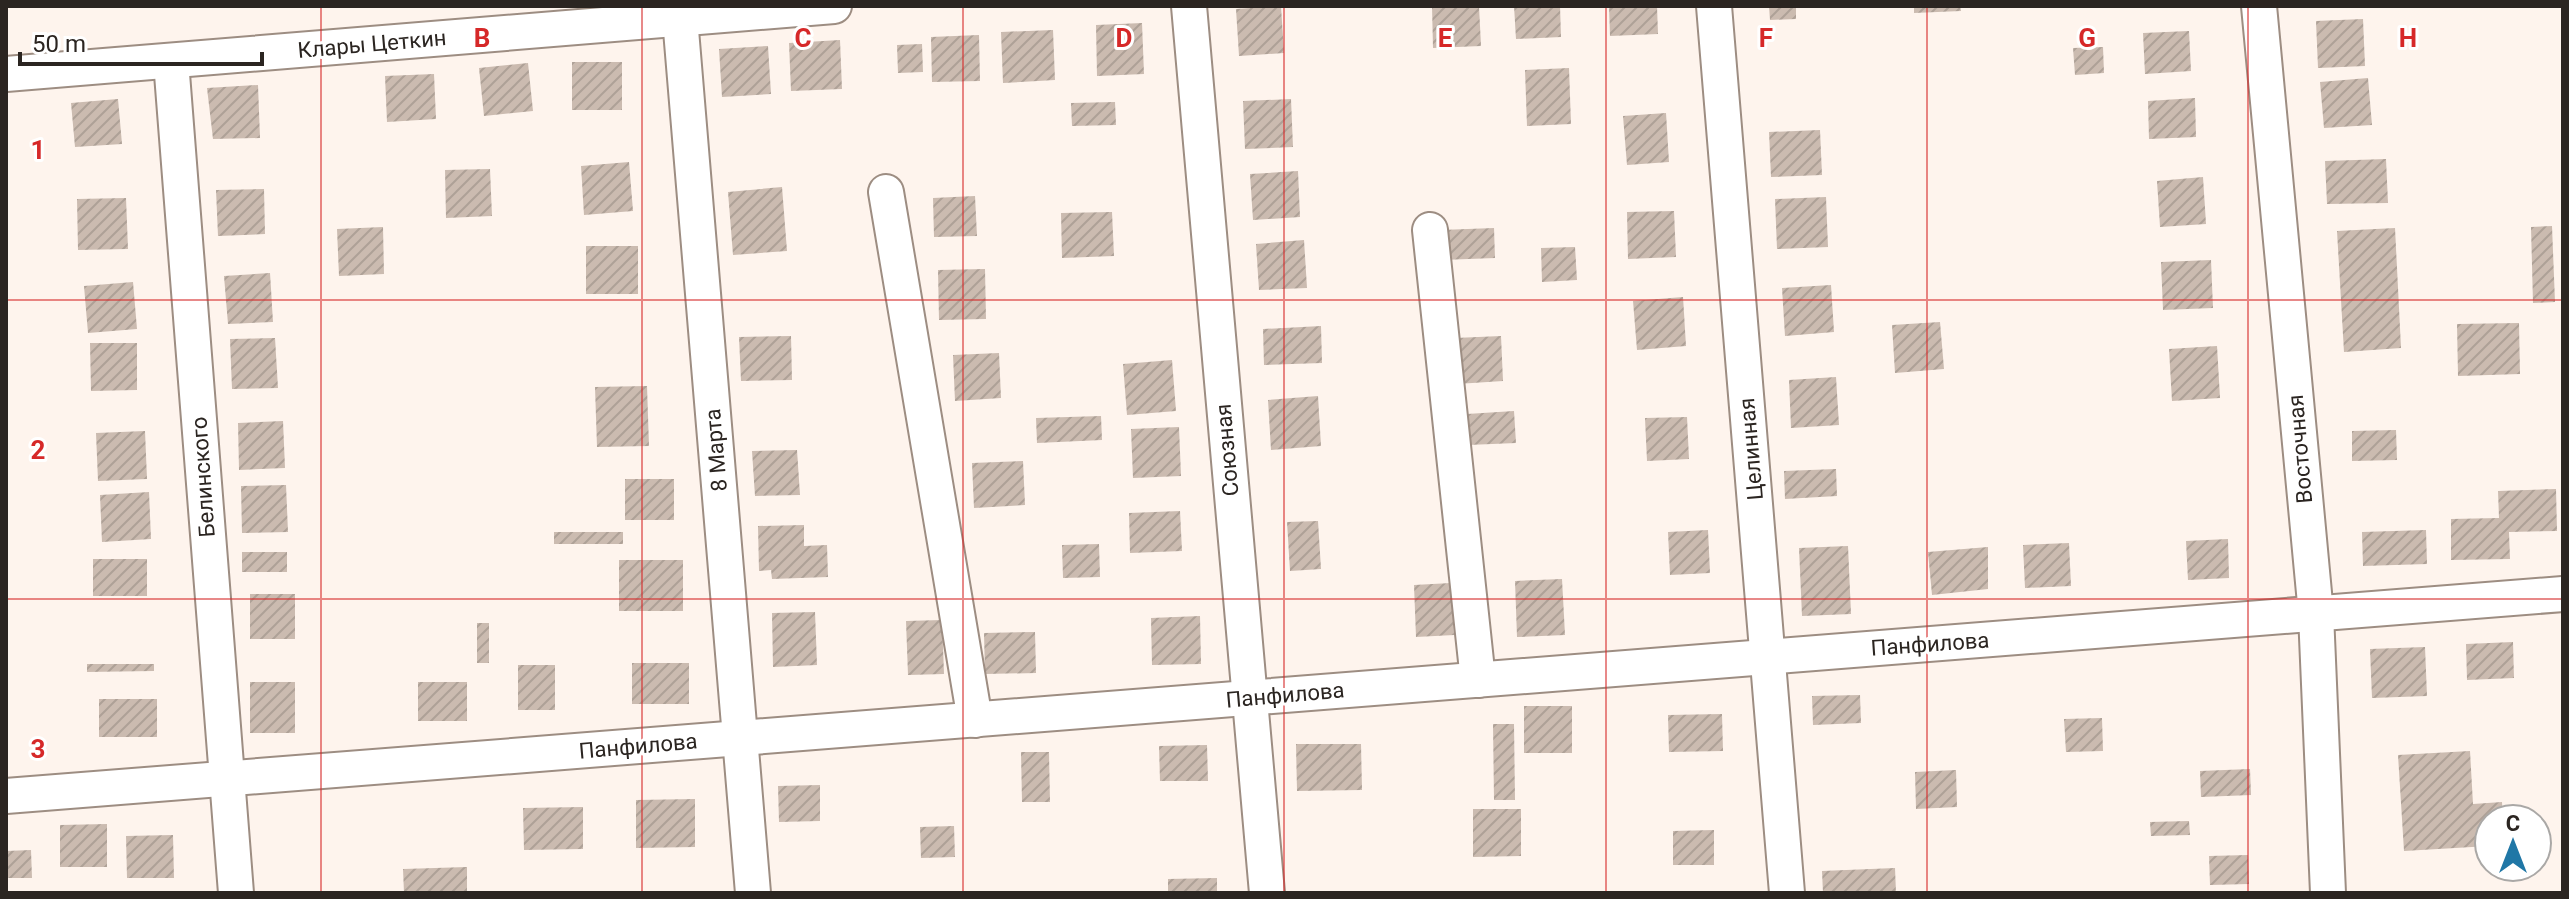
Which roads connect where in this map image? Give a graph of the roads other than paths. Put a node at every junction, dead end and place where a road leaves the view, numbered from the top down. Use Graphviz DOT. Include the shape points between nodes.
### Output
graph roads {
  1 [pos="834,6"];
  2 [pos="1189,6"];
  3 [pos="1714,6"];
  4 [pos="2259,6"];
  5 [pos="679,12"];
  6 [pos="171,61"];
  7 [pos="6,74"];
  8 [pos="886,192"];
  9 [pos="1430,230"];
  10 [pos="2563,594"];
  11 [pos="2316,614"];
  12 [pos="1768,657"];
  13 [pos="1478,680"];
  14 [pos="1249,698"];
  15 [pos="975,720"];
  16 [pos="740,738"];
  17 [pos="227,779"];
  18 [pos="6,796"];
  19 [pos="236,893"];
  20 [pos="753,893"];
  21 [pos="1267,893"];
  22 [pos="1787,893"];
  23 [pos="2328,893"];
  1 -- 5 [label="street, Клары Цеткин"];
  2 -- 14 [label="street, Союзная"];
  3 -- 12 [label="street, Целинная"];
  4 -- 11 [label="street, Восточная"];
  5 -- 6 [label="street, Клары Цеткин"];
  5 -- 16 [label="street, 8 Марта"];
  6 -- 7 [label="street, Клары Цеткин"];
  6 -- 17 [label="street, Белинского"];
  8 -- 15 [label="street"];
  9 -- 13 [label="street"];
  10 -- 11 [label="street, Панфилова"];
  11 -- 12 [label="street, Панфилова"];
  11 -- 23 [label="street, Восточная"];
  12 -- 13 [label="street, Панфилова"];
  12 -- 22 [label="street, Целинная"];
  13 -- 14 [label="street, Панфилова"];
  14 -- 15 [label="street, Панфилова"];
  14 -- 21 [label="street, Союзная"];
  15 -- 16 [label="street, Панфилова"];
  16 -- 17 [label="street, Панфилова"];
  16 -- 20 [label="street, 8 Марта"];
  17 -- 18 [label="street, Панфилова"];
  17 -- 19 [label="street, Белинского"];
}
